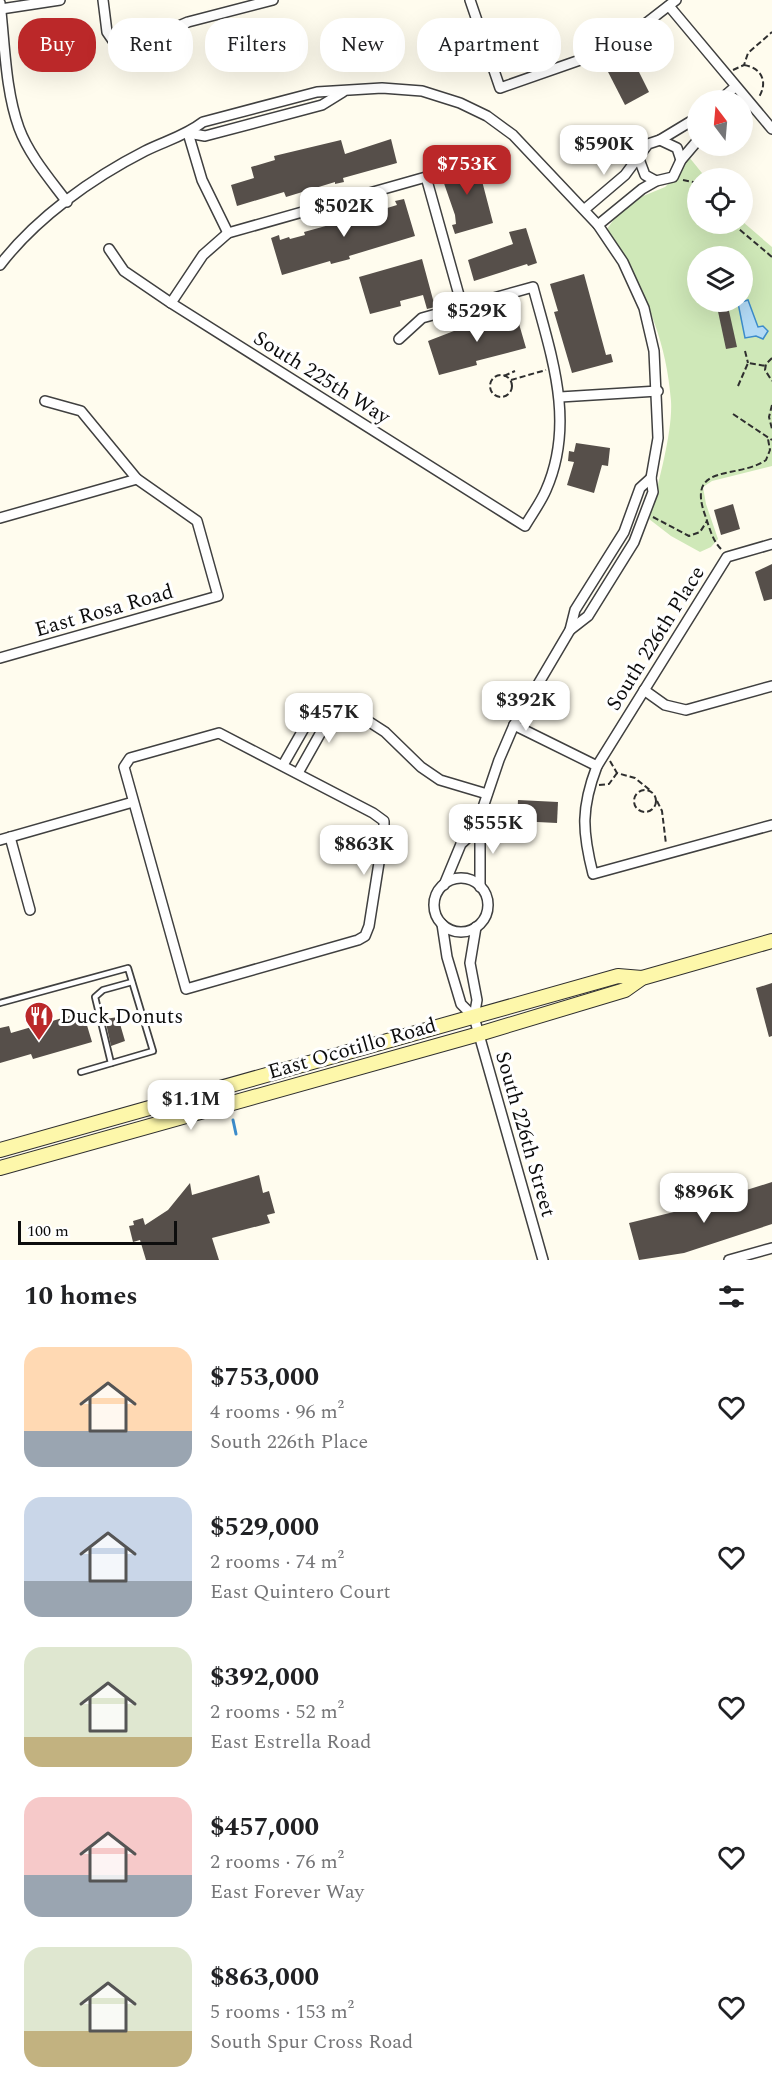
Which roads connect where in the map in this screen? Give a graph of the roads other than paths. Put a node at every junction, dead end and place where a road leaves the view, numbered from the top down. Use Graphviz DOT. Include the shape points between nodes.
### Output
graph roads {
  1 [pos="60,0"];
  2 [pos="102,0"];
  3 [pos="273,0"];
  4 [pos="470,0"];
  5 [pos="48,1"];
  6 [pos="0,3"];
  7 [pos="672,3"];
  8 [pos="1,9"];
  9 [pos="3,55"];
  10 [pos="735,87"];
  11 [pos="732,90"];
  12 [pos="737,90"];
  13 [pos="343,92"];
  14 [pos="753,109"];
  15 [pos="687,124"];
  16 [pos="772,129"];
  17 [pos="188,133"];
  18 [pos="660,140"];
  19 [pos="687,153"];
  20 [pos="639,159"];
  21 [pos="681,160"];
  22 [pos="656,181"];
  23 [pos="67,202"];
  24 [pos="585,209"];
  25 [pos="595,221"];
  26 [pos="228,233"];
  27 [pos="109,249"];
  28 [pos="0,265"];
  29 [pos="171,303"];
  30 [pos="462,306"];
  31 [pos="399,339"];
  32 [pos="658,391"];
  33 [pos="560,396"];
  34 [pos="45,401"];
  35 [pos="651,478"];
  36 [pos="137,479"];
  37 [pos="0,518"];
  38 [pos="772,544"];
  39 [pos="570,630"];
  40 [pos="0,658"];
  41 [pos="772,686"];
  42 [pos="644,690"];
  43 [pos="340,710"];
  44 [pos="514,725"];
  45 [pos="283,765"];
  46 [pos="597,766"];
  47 [pos="298,773"];
  48 [pos="487,794"];
  49 [pos="133,802"];
  50 [pos="772,825"];
  51 [pos="475,831"];
  52 [pos="5,838"];
  53 [pos="444,885"];
  54 [pos="480,887"];
  55 [pos="30,910"];
  56 [pos="442,924"];
  57 [pos="476,927"];
  58 [pos="772,941"];
  59 [pos="642,978"];
  60 [pos="132,982"];
  61 [pos="0,1003"];
  62 [pos="474,1017"];
  63 [pos="479,1034"];
  64 [pos="111,1063"];
  65 [pos="81,1072"];
  66 [pos="0,1150"];
  67 [pos="0,1168"];
  68 [pos="772,1248"];
  69 [pos="543,1260"];
  70 [pos="729,1260"];
  1 -- 5 [label="street"];
  2 -- 3 [label="street" via="107,32 116,45 137,44 188,22"];
  4 -- 7 [label="street" via="500,88 600,53"];
  5 -- 8 [label="street"];
  6 -- 8 [label="street"];
  7 -- 10 [label="street"];
  8 -- 9 [label="street"];
  9 -- 23 [label="street" via="19,128 34,159"];
  10 -- 11 [label="street"];
  10 -- 12 [label="street"];
  13 -- 17 [label="street" via="317,92 214,119"];
  13 -- 17 [label="street" via="322,105 205,136"];
  13 -- 24 [label="street" via="382,88 422,91 487,116 513,135"];
  14 -- 16 [label="street"];
  15 -- 18 [label="street"];
  17 -- 23 [label="street" via="110,171"];
  17 -- 26 [label="street" via="202,180"];
  18 -- 20 [label="street" via="644,148"];
  18 -- 21 [label="street" via="677,148"];
  19 -- 21 [label="street"];
  20 -- 22 [label="street" via="645,176"];
  20 -- 24 [label="street"];
  21 -- 22 [label="street" via="673,177"];
  22 -- 25 [label="street"];
  23 -- 28 [label="street"];
  24 -- 25 [label="street"];
  25 -- 32 [label="street" via="623,262 644,308"];
  26 -- 29 [label="street" via="203,255"];
  26 -- 30 [label="street" via="426,177"];
  27 -- 29 [label="street, South 225th Way" via="124,271"];
  29 -- 33 [label="street, South 225th Way" via="525,526 546,490 559,447"];
  30 -- 31 [label="street" via="422,318"];
  30 -- 33 [label="street" via="533,287"];
  32 -- 33 [label="street"];
  32 -- 35 [label="street" via="658,438"];
  34 -- 36 [label="street" via="81,411"];
  35 -- 39 [label="street" via="640,488 624,532 575,610"];
  35 -- 39 [label="street" via="653,492 634,542 588,616"];
  36 -- 37 [label="street"];
  36 -- 40 [label="street, East Rosa Road" via="198,521 218,596"];
  38 -- 42 [label="street, South 226th Place" via="727,557"];
  39 -- 44 [label="street"];
  41 -- 42 [label="street" via="686,710 665,705"];
  42 -- 46 [label="street, South 226th Place"];
  43 -- 45 [label="street" via="325,708 311,716"];
  43 -- 47 [label="street" via="325,725"];
  43 -- 48 [label="street" via="354,712 385,732 440,780"];
  44 -- 46 [label="street"];
  44 -- 48 [label="street"];
  45 -- 47 [label="street"];
  45 -- 49 [label="street" via="219,733 130,758 124,771"];
  46 -- 50 [label="street, South 226th Place" via="584,805 583,830 593,874"];
  47 -- 49 [label="street" via="384,821 368,932 358,940 186,989"];
  48 -- 51 [label="street"];
  49 -- 52 [label="street"];
  51 -- 53 [label="street" via="461,844"];
  51 -- 54 [label="street" via="480,841"];
  52 -- 55 [label="street"];
  53 -- 54 [label="street" via="466,879"];
  53 -- 56 [label="street" via="434,904"];
  54 -- 57 [label="street" via="488,908"];
  56 -- 57 [label="street" via="458,932"];
  56 -- 62 [label="street" via="461,1004"];
  57 -- 62 [label="street" via="470,963 477,1000"];
  58 -- 59 [label="main road, East Ocotillo Road"];
  59 -- 62 [label="main road, East Ocotillo Road" via="618,976"];
  59 -- 63 [label="main road, East Ocotillo Road" via="625,990"];
  60 -- 61 [label="lane" via="128,968"];
  60 -- 64 [label="lane" via="103,990 95,997"];
  60 -- 64 [label="lane" via="153,1051"];
  62 -- 63 [label="street, South 226th Street"];
  62 -- 66 [label="main road, East Ocotillo Road"];
  63 -- 67 [label="main road, East Ocotillo Road"];
  63 -- 69 [label="street, South 226th Street"];
  64 -- 65 [label="lane"];
  68 -- 70 [label="street"];
}
